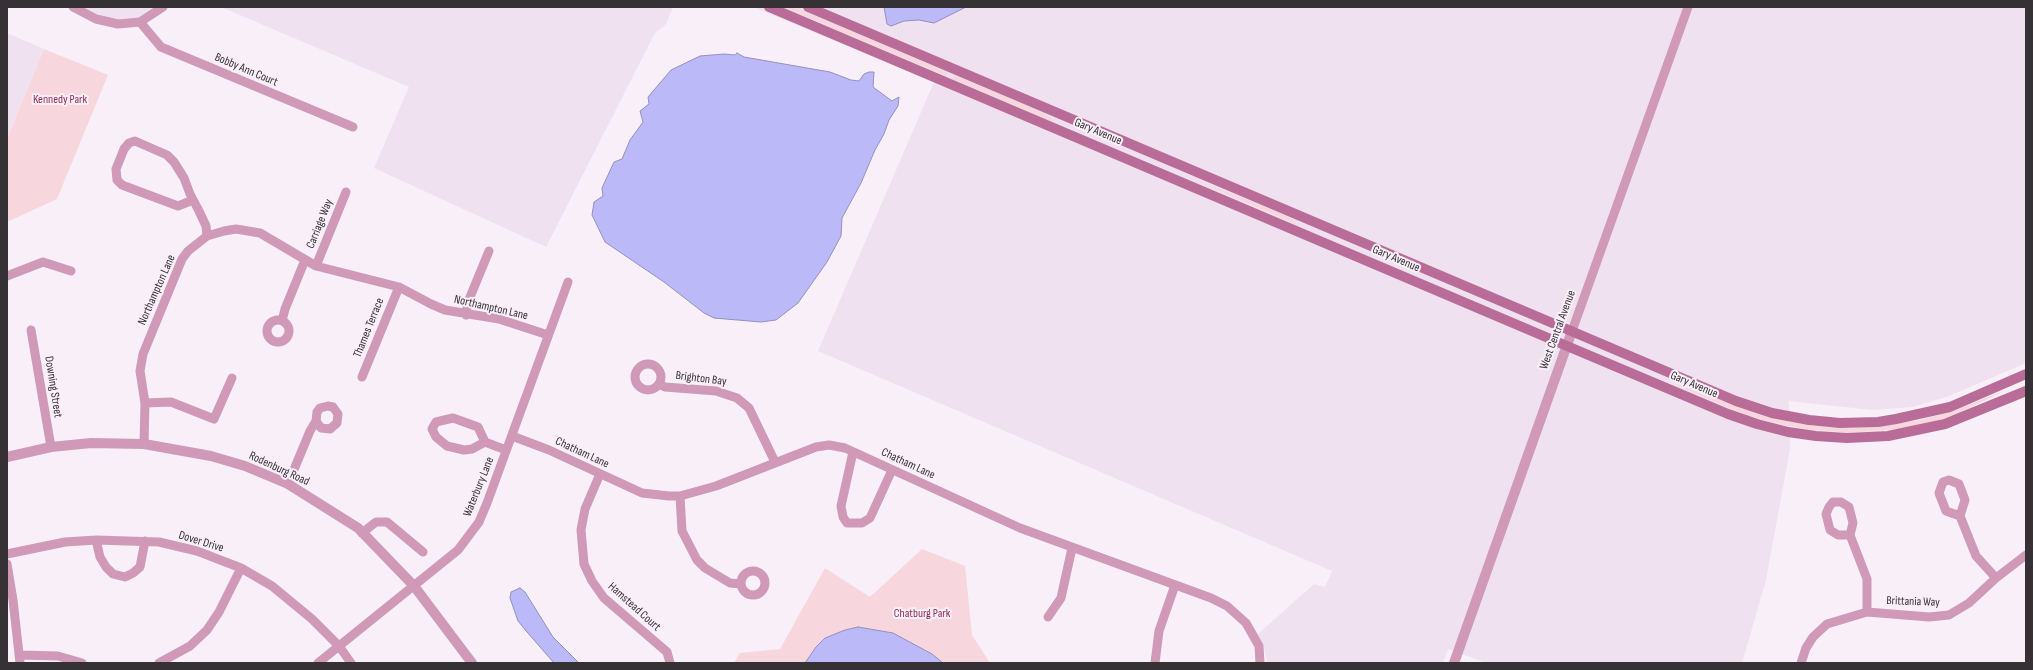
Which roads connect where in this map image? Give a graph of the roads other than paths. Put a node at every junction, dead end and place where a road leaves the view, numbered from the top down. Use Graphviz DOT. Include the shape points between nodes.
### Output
graph roads {
  1 [pos="73,7"];
  2 [pos="163,7"];
  3 [pos="769,7"];
  4 [pos="808,7"];
  5 [pos="1688,7"];
  6 [pos="140,22"];
  7 [pos="353,127"];
  8 [pos="346,192"];
  9 [pos="193,200"];
  10 [pos="207,236"];
  11 [pos="489,251"];
  12 [pos="305,260"];
  13 [pos="316,266"];
  14 [pos="71,271"];
  15 [pos="7,276"];
  16 [pos="568,282"];
  17 [pos="399,287"];
  18 [pos="466,315"];
  19 [pos="282,321"];
  20 [pos="32,330"];
  21 [pos="1572,331"];
  22 [pos="548,335"];
  23 [pos="1567,346"];
  24 [pos="2026,374"];
  25 [pos="362,377"];
  26 [pos="232,378"];
  27 [pos="659,384"];
  28 [pos="2026,391"];
  29 [pos="145,403"];
  30 [pos="316,420"];
  31 [pos="512,436"];
  32 [pos="485,442"];
  33 [pos="144,444"];
  34 [pos="50,447"];
  35 [pos="506,450"];
  36 [pos="853,452"];
  37 [pos="7,457"];
  38 [pos="775,462"];
  39 [pos="892,470"];
  40 [pos="600,474"];
  41 [pos="288,484"];
  42 [pos="680,496"];
  43 [pos="1960,516"];
  44 [pos="362,533"];
  45 [pos="1850,535"];
  46 [pos="96,540"];
  47 [pos="144,541"];
  48 [pos="1072,548"];
  49 [pos="424,552"];
  50 [pos="7,554"];
  51 [pos="2026,555"];
  52 [pos="7,564"];
  53 [pos="241,568"];
  54 [pos="1996,578"];
  55 [pos="741,584"];
  56 [pos="1175,585"];
  57 [pos="414,586"];
  58 [pos="1867,612"];
  59 [pos="1048,617"];
  60 [pos="339,646"];
  61 [pos="20,659"];
  62 [pos="82,663"];
  63 [pos="159,663"];
  64 [pos="318,663"];
  65 [pos="351,663"];
  66 [pos="472,663"];
  67 [pos="670,663"];
  68 [pos="1155,663"];
  69 [pos="1260,663"];
  70 [pos="1454,663"];
  71 [pos="1801,663"];
  1 -- 6 [label="street" via="106,22"];
  2 -- 6 [label="street"];
  3 -- 23 [label="main road, Gary Avenue"];
  4 -- 21 [label="main road, Gary Avenue"];
  5 -- 21 [label="street, West Central Avenue"];
  6 -- 7 [label="street, Bobby Ann Court" via="161,47"];
  8 -- 13 [label="street, Carriage Way"];
  9 -- 9 [label="street" via="178,206 122,185 117,180 116,170 124,149 135,141 167,155 184,178"];
  9 -- 10 [label="street" via="206,226"];
  10 -- 12 [label="street, Northampton Lane" via="236,229 260,233"];
  10 -- 29 [label="street, Northampton Lane" via="182,258 143,354 140,371"];
  11 -- 18 [label="street" via="468,302"];
  12 -- 13 [label="street, Northampton Lane"];
  12 -- 19 [label="street"];
  13 -- 17 [label="street, Northampton Lane"];
  14 -- 15 [label="street" via="43,262"];
  16 -- 22 [label="street, Waterbury Lane"];
  17 -- 18 [label="street, Northampton Lane" via="430,304"];
  17 -- 25 [label="street, Thames Terrace"];
  18 -- 22 [label="street, Northampton Lane" via="499,319"];
  20 -- 34 [label="street, Downing Street"];
  21 -- 23 [label="street, West Central Avenue"];
  21 -- 24 [label="main road, Gary Avenue" via="1754,408 1816,421 1878,422 1914,416 1950,406"];
  22 -- 31 [label="street, Waterbury Lane"];
  23 -- 28 [label="main road, Gary Avenue" via="1742,419 1788,432 1816,436 1874,437 1930,428"];
  23 -- 70 [label="street, West Central Avenue"];
  26 -- 29 [label="street" via="214,419 171,402"];
  27 -- 38 [label="street, Brighton Bay" via="665,387 716,391 737,398 748,408"];
  29 -- 33 [label="street, Northampton Lane"];
  30 -- 41 [label="street"];
  31 -- 35 [label="street, Waterbury Lane"];
  31 -- 40 [label="street, Chatham Lane"];
  32 -- 32 [label="street" via="464,450 447,446 436,437 432,429 436,422 452,418 478,427"];
  32 -- 35 [label="street"];
  33 -- 34 [label="street, Rodenburg Road" via="91,443"];
  33 -- 41 [label="street, Rodenburg Road" via="211,456"];
  34 -- 37 [label="street, Rodenburg Road"];
  35 -- 57 [label="street, Waterbury Lane" via="487,503 470,534 458,550"];
  36 -- 38 [label="street, Chatham Lane" via="837,446 816,447"];
  36 -- 39 [label="street, Chatham Lane"];
  36 -- 39 [label="street" via="841,506 847,523 862,523 870,518"];
  38 -- 42 [label="street, Chatham Lane" via="716,486"];
  39 -- 48 [label="street, Chatham Lane" via="1007,523"];
  40 -- 42 [label="street, Chatham Lane" via="642,493"];
  40 -- 67 [label="street, Hamstead Court" via="585,509 581,530 584,564 604,598 667,652"];
  41 -- 44 [label="street, Rodenburg Road"];
  42 -- 55 [label="street" via="682,531 693,554 705,568 730,582"];
  43 -- 54 [label="street" via="1976,556"];
  44 -- 49 [label="street" via="376,522 387,522"];
  44 -- 57 [label="street, Rodenburg Road"];
  45 -- 58 [label="street" via="1867,578"];
  46 -- 47 [label="street, Dover Drive"];
  46 -- 47 [label="street" via="106,567 113,574 125,577 140,567"];
  46 -- 50 [label="street, Dover Drive" via="65,542"];
  47 -- 53 [label="street, Dover Drive" via="197,551"];
  48 -- 56 [label="street, Chatham Lane"];
  48 -- 59 [label="street" via="1061,598"];
  51 -- 54 [label="street, Brittania Way"];
  52 -- 61 [label="street"];
  53 -- 60 [label="street, Dover Drive" via="272,586 291,601"];
  53 -- 63 [label="street" via="207,630 185,649"];
  54 -- 58 [label="street, Brittania Way" via="1969,603 1949,615 1929,617"];
  56 -- 68 [label="street" via="1159,631"];
  56 -- 69 [label="street, Chatham Lane" via="1211,598 1236,612 1246,623 1258,646"];
  57 -- 60 [label="street, Waterbury Lane"];
  57 -- 66 [label="street, Rodenburg Road"];
  58 -- 71 [label="street, Brittania Way" via="1827,624 1813,637"];
  60 -- 64 [label="street, Waterbury Lane"];
  60 -- 65 [label="street, Dover Drive"];
  61 -- 62 [label="street" via="58,656"];
}
